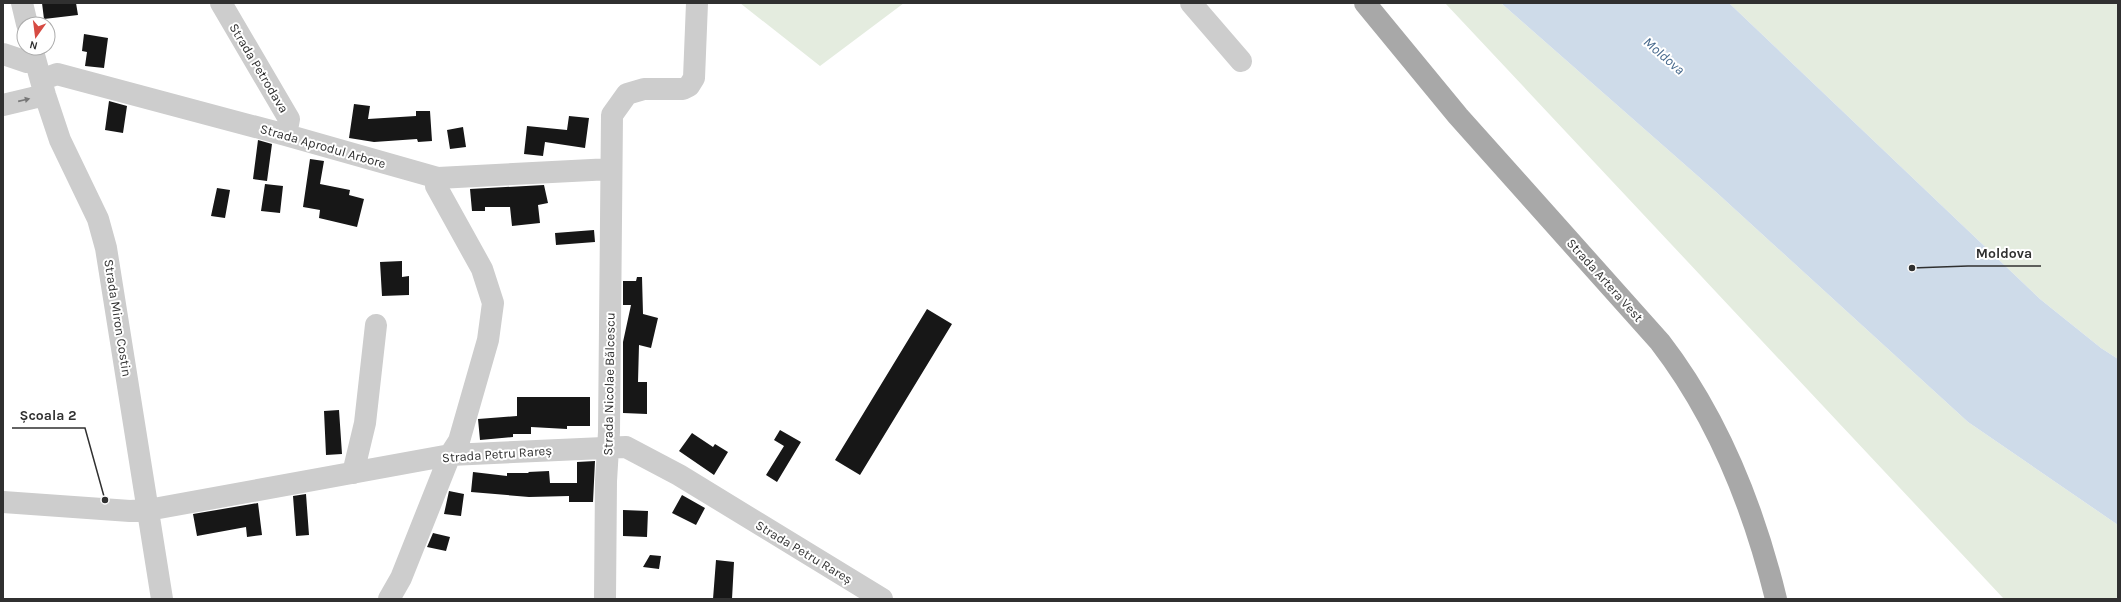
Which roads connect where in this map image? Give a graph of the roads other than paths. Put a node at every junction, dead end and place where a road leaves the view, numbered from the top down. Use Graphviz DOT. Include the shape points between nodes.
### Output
graph roads {
  1 [pos="22,3"];
  2 [pos="221,3"];
  3 [pos="697,3"];
  4 [pos="1191,3"];
  5 [pos="1365,3"];
  6 [pos="25,16"];
  7 [pos="3,54"];
  8 [pos="32,56"];
  9 [pos="35,56"];
  10 [pos="1241,61"];
  11 [pos="43,87"];
  12 [pos="3,105"];
  13 [pos="286,135"];
  14 [pos="611,170"];
  15 [pos="438,178"];
  16 [pos="376,325"];
  17 [pos="608,448"];
  18 [pos="450,455"];
  19 [pos="353,473"];
  20 [pos="3,502"];
  21 [pos="148,510"];
  22 [pos="162,599"];
  23 [pos="389,599"];
  24 [pos="605,599"];
  25 [pos="882,599"];
  26 [pos="1776,599"];
  1 -- 6 [label="street"];
  2 -- 13 [label="street, Strada Petrodava" via="289,119"];
  3 -- 14 [label="street, Strada Nicolae Bălcescu" via="694,78 689,86 683,89 644,89 627,94 612,115"];
  4 -- 10 [label="street"];
  5 -- 26 [label="main road, Strada Artera Vest" via="1458,116 1660,342 1679,367 1717,436 1746,502 1767,561"];
  7 -- 8 [label="street" via="26,62"];
  9 -- 11 [label="street, Strada Miron Costin"];
  12 -- 11 [label="street, Strada Aprodul Arbore, one-way"];
  11 -- 13 [label="street, Strada Aprodul Arbore" via="56,74"];
  11 -- 21 [label="street, Strada Miron Costin" via="60,140 98,219 106,248"];
  13 -- 15 [label="street, Strada Aprodul Arbore"];
  14 -- 15 [label="street, Strada Aprodul Arbore"];
  14 -- 17 [label="street, Strada Nicolae Bălcescu"];
  15 -- 18 [label="street" via="436,186 482,269 493,303 488,340 476,385 459,441"];
  16 -- 19 [label="street" via="365,423"];
  17 -- 18 [label="street, Strada Petru Rareș"];
  17 -- 24 [label="street, Strada Nicolae Bălcescu"];
  17 -- 25 [label="street, Strada Petru Rareș" via="626,447 679,475"];
  18 -- 19 [label="street, Strada Petru Rareș"];
  18 -- 23 [label="street"];
  19 -- 21 [label="street, Strada Petru Rareș"];
  20 -- 21 [label="street, Strada Petru Rareș"];
  21 -- 22 [label="street, Strada Miron Costin"];
}
